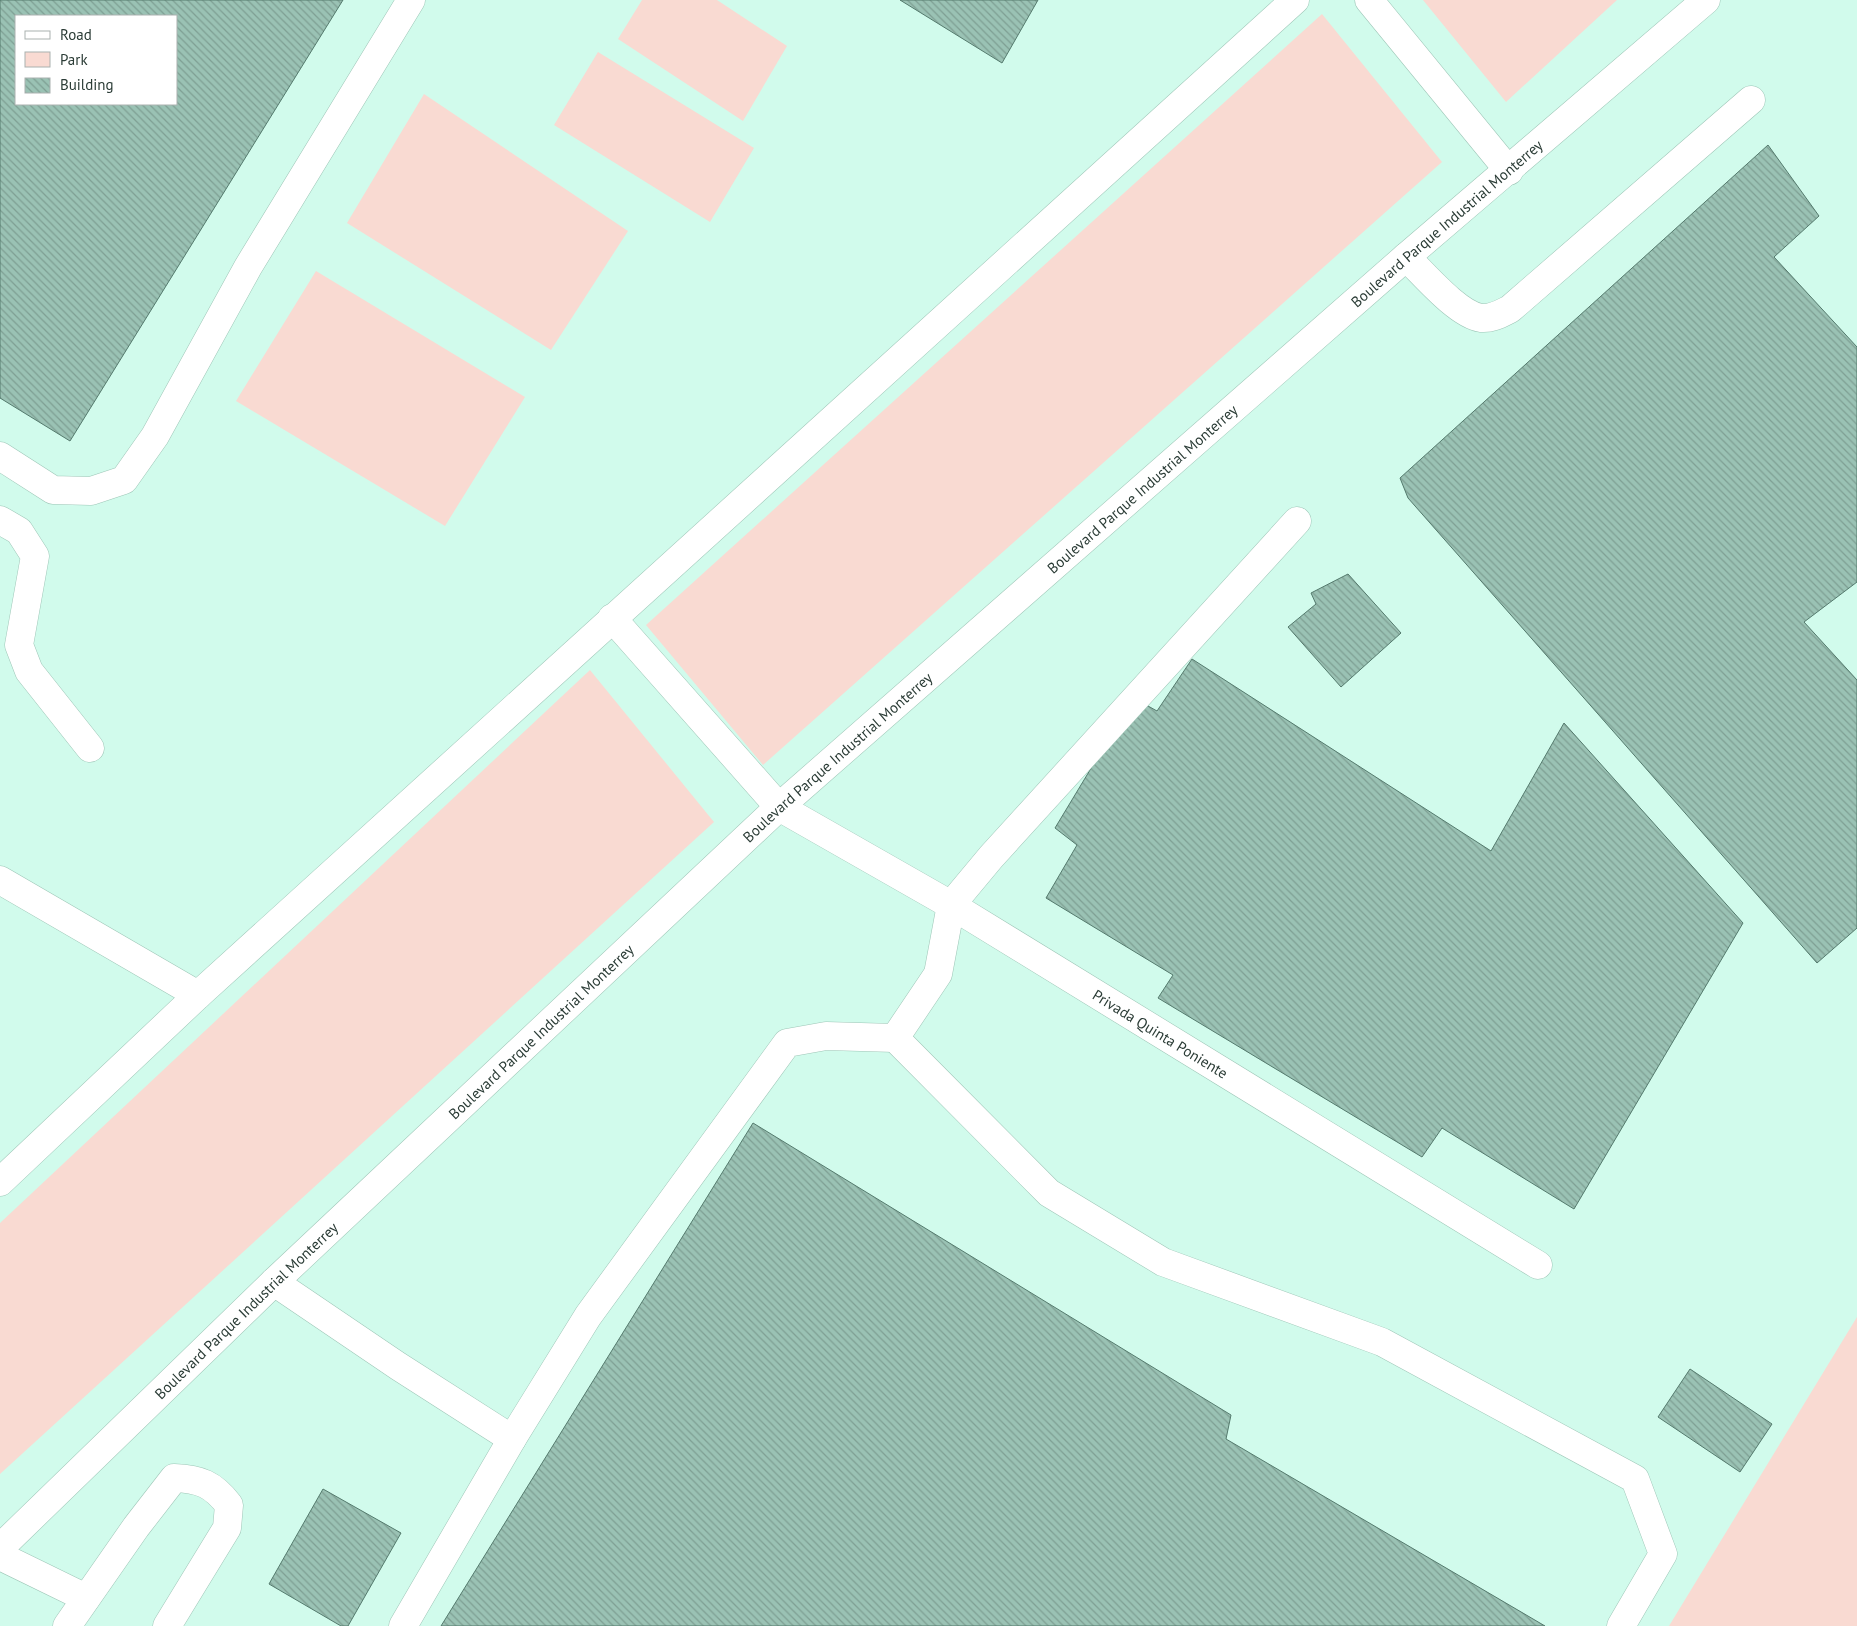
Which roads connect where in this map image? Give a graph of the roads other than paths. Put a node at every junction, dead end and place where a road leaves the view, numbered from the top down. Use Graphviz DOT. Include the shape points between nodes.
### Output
graph roads {
  1 [pos="411,0"];
  2 [pos="1295,0"];
  3 [pos="1369,0"];
  4 [pos="1706,0"];
  5 [pos="1751,100"];
  6 [pos="1509,171"];
  7 [pos="1406,257"];
  8 [pos="0,456"];
  9 [pos="0,520"];
  10 [pos="1297,521"];
  11 [pos="612,618"];
  12 [pos="90,748"];
  13 [pos="779,807"];
  14 [pos="0,880"];
  15 [pos="951,905"];
  16 [pos="198,995"];
  17 [pos="895,1038"];
  18 [pos="0,1182"];
  19 [pos="1538,1265"];
  20 [pos="274,1282"];
  21 [pos="512,1439"];
  22 [pos="0,1548"];
  23 [pos="0,1556"];
  24 [pos="86,1598"];
  25 [pos="172,1624"];
  26 [pos="67,1626"];
  27 [pos="403,1626"];
  28 [pos="1621,1626"];
  1 -- 8 [label="street" via="248,267 155,436 124,480 91,491 53,490"];
  2 -- 11 [label="street"];
  3 -- 6 [label="street"];
  4 -- 6 [label="street, Boulevard Parque Industrial Monterrey"];
  5 -- 7 [label="street" via="1510,309 1492,318 1471,315"];
  6 -- 7 [label="street, Boulevard Parque Industrial Monterrey"];
  7 -- 13 [label="street, Boulevard Parque Industrial Monterrey"];
  9 -- 12 [label="street" via="19,531 35,556 19,645 29,671"];
  10 -- 15 [label="street"];
  11 -- 13 [label="street, Privada Quinta Poniente"];
  11 -- 16 [label="street"];
  13 -- 15 [label="street, Privada Quinta Poniente"];
  13 -- 20 [label="street, Boulevard Parque Industrial Monterrey"];
  14 -- 16 [label="street"];
  15 -- 17 [label="street" via="938,974"];
  15 -- 19 [label="street, Privada Quinta Poniente"];
  16 -- 18 [label="street"];
  17 -- 21 [label="street" via="826,1036 787,1043 588,1316"];
  17 -- 28 [label="street" via="1049,1193 1163,1262 1382,1342 1635,1479 1663,1554"];
  20 -- 21 [label="street"];
  20 -- 22 [label="street, Boulevard Parque Industrial Monterrey"];
  21 -- 27 [label="street"];
  23 -- 24 [label="street"];
  24 -- 25 [label="street" via="174,1478 194,1478 218,1490 229,1505 227,1528"];
  24 -- 26 [label="street"];
}
